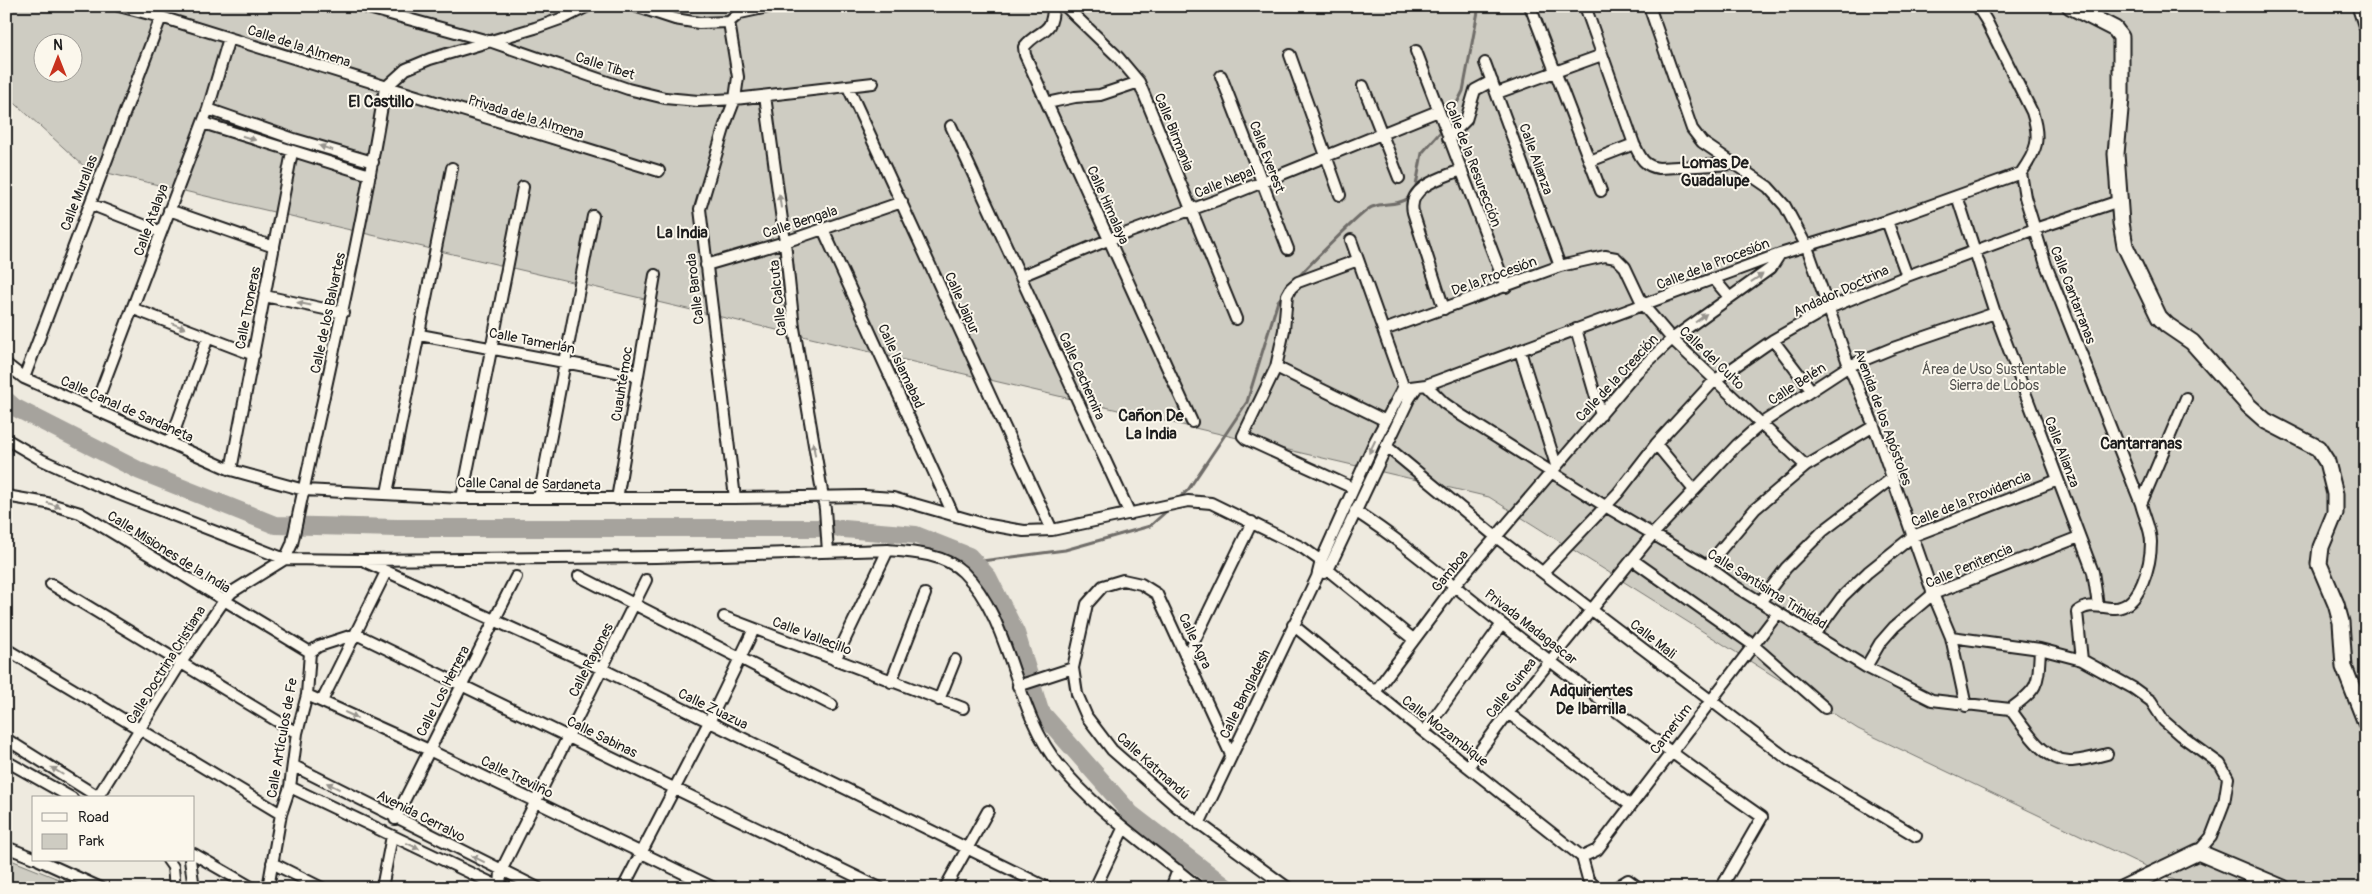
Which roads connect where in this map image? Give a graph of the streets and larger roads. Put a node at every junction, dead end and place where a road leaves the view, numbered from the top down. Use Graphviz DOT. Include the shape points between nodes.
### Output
graph roads {
  1 [pos="119,6"];
  2 [pos="361,6"];
  3 [pos="588,6"];
  4 [pos="635,6"];
  5 [pos="772,6"];
  6 [pos="1053,6"];
  7 [pos="1065,6"];
  8 [pos="1530,6"];
  9 [pos="1585,6"];
  10 [pos="1649,6"];
  11 [pos="1977,6"];
  12 [pos="2070,6"];
  13 [pos="2360,6"];
  14 [pos="160,17"];
  15 [pos="728,22"];
  16 [pos="2366,24"];
  17 [pos="229,38"];
  18 [pos="492,42"];
  19 [pos="1416,51"];
  20 [pos="1290,55"];
  21 [pos="1602,55"];
  22 [pos="1485,62"];
  23 [pos="1554,73"];
  24 [pos="1221,76"];
  25 [pos="1492,81"];
  26 [pos="1139,82"];
  27 [pos="873,83"];
  28 [pos="848,86"];
  29 [pos="1363,86"];
  30 [pos="385,88"];
  31 [pos="1497,93"];
  32 [pos="765,96"];
  33 [pos="735,99"];
  34 [pos="1047,103"];
  35 [pos="208,109"];
  36 [pos="1438,111"];
  37 [pos="203,123"];
  38 [pos="951,126"];
  39 [pos="1382,133"];
  40 [pos="1448,138"];
  41 [pos="1634,144"];
  42 [pos="292,152"];
  43 [pos="1327,154"];
  44 [pos="1590,161"];
  45 [pos="373,162"];
  46 [pos="1734,164"];
  47 [pos="452,168"];
  48 [pos="1462,170"];
  49 [pos="659,171"];
  50 [pos="2020,172"];
  51 [pos="370,175"];
  52 [pos="1400,178"];
  53 [pos="1262,182"];
  54 [pos="523,187"];
  55 [pos="1601,191"];
  56 [pos="1340,195"];
  57 [pos="1957,196"];
  58 [pos="2119,201"];
  59 [pos="902,202"];
  60 [pos="90,204"];
  61 [pos="168,210"];
  62 [pos="1191,211"];
  63 [pos="593,216"];
  64 [pos="1888,221"];
  65 [pos="823,229"];
  66 [pos="2035,229"];
  67 [pos="161,232"];
  68 [pos="1108,240"];
  69 [pos="1351,240"];
  70 [pos="785,242"];
  71 [pos="1807,247"];
  72 [pos="274,248"];
  73 [pos="1288,249"];
  74 [pos="1975,251"];
  75 [pos="1780,254"];
  76 [pos="1616,258"];
  77 [pos="1358,260"];
  78 [pos="706,265"];
  79 [pos="1560,266"];
  80 [pos="654,275"];
  81 [pos="1021,276"];
  82 [pos="1907,276"];
  83 [pos="1714,279"];
  84 [pos="1506,287"];
  85 [pos="265,296"];
  86 [pos="1729,297"];
  87 [pos="1643,305"];
  88 [pos="1829,308"];
  89 [pos="134,309"];
  90 [pos="1444,309"];
  91 [pos="343,313"];
  92 [pos="1995,313"];
  93 [pos="1236,319"];
  94 [pos="1576,329"];
  95 [pos="1384,330"];
  96 [pos="420,335"];
  97 [pos="208,337"];
  98 [pos="1672,339"];
  99 [pos="1773,340"];
  100 [pos="491,347"];
  101 [pos="1520,351"];
  102 [pos="254,354"];
  103 [pos="565,361"];
  104 [pos="6,364"];
  105 [pos="1849,366"];
  106 [pos="1276,367"];
  107 [pos="638,376"];
  108 [pos="24,378"];
  109 [pos="1714,381"];
  110 [pos="1422,386"];
  111 [pos="1403,388"];
  112 [pos="1810,390"];
  113 [pos="2186,398"];
  114 [pos="1409,399"];
  115 [pos="94,409"];
  116 [pos="1601,414"];
  117 [pos="1384,420"];
  118 [pos="1192,422"];
  119 [pos="1762,423"];
  120 [pos="1874,426"];
  121 [pos="6,439"];
  122 [pos="170,443"];
  123 [pos="1656,444"];
  124 [pos="1386,446"];
  125 [pos="1806,466"];
  126 [pos="1553,468"];
  127 [pos="231,470"];
  128 [pos="1891,480"];
  129 [pos="2058,480"];
  130 [pos="1353,488"];
  131 [pos="304,490"];
  132 [pos="1694,490"];
  133 [pos="387,494"];
  134 [pos="6,496"];
  135 [pos="822,497"];
  136 [pos="462,498"];
  137 [pos="539,498"];
  138 [pos="735,498"];
  139 [pos="617,499"];
  140 [pos="2141,504"];
  141 [pos="1604,506"];
  142 [pos="1355,511"];
  143 [pos="953,514"];
  144 [pos="1130,514"];
  145 [pos="1252,522"];
  146 [pos="1052,530"];
  147 [pos="1652,535"];
  148 [pos="1913,536"];
  149 [pos="1496,537"];
  150 [pos="2079,537"];
  151 [pos="828,547"];
  152 [pos="888,550"];
  153 [pos="285,558"];
  154 [pos="362,560"];
  155 [pos="1321,560"];
  156 [pos="1633,560"];
  157 [pos="1707,566"];
  158 [pos="1328,570"];
  159 [pos="386,572"];
  160 [pos="1544,572"];
  161 [pos="579,576"];
  162 [pos="516,577"];
  163 [pos="1317,578"];
  164 [pos="646,580"];
  165 [pos="51,584"];
  166 [pos="1455,584"];
  167 [pos="1103,586"];
  168 [pos="924,594"];
  169 [pos="1932,594"];
  170 [pos="1761,601"];
  171 [pos="223,602"];
  172 [pos="634,605"];
  173 [pos="2098,605"];
  174 [pos="1592,608"];
  175 [pos="1778,613"];
  176 [pos="724,617"];
  177 [pos="495,619"];
  178 [pos="1502,624"];
  179 [pos="1293,625"];
  180 [pos="754,629"];
  181 [pos="356,634"];
  182 [pos="1814,635"];
  183 [pos="1951,637"];
  184 [pos="1414,639"];
  185 [pos="1753,645"];
  186 [pos="6,649"];
  187 [pos="2040,649"];
  188 [pos="310,652"];
  189 [pos="1188,656"];
  190 [pos="739,659"];
  191 [pos="835,660"];
  192 [pos="955,660"];
  193 [pos="1551,660"];
  194 [pos="2082,660"];
  195 [pos="180,664"];
  196 [pos="1866,667"];
  197 [pos="1073,668"];
  198 [pos="602,669"];
  199 [pos="891,682"];
  200 [pos="462,685"];
  201 [pos="1022,685"];
  202 [pos="1375,692"];
  203 [pos="306,695"];
  204 [pos="939,700"];
  205 [pos="322,701"];
  206 [pos="1710,701"];
  207 [pos="832,704"];
  208 [pos="1966,706"];
  209 [pos="963,708"];
  210 [pos="1825,708"];
  211 [pos="2010,710"];
  212 [pos="1508,713"];
  213 [pos="709,722"];
  214 [pos="2366,723"];
  215 [pos="140,731"];
  216 [pos="1424,732"];
  217 [pos="296,733"];
  218 [pos="568,736"];
  219 [pos="6,739"];
  220 [pos="429,750"];
  221 [pos="1231,754"];
  222 [pos="1670,754"];
  223 [pos="2107,754"];
  224 [pos="6,761"];
  225 [pos="294,766"];
  226 [pos="1468,766"];
  227 [pos="290,787"];
  228 [pos="675,788"];
  229 [pos="68,796"];
  230 [pos="96,796"];
  231 [pos="99,796"];
  232 [pos="536,801"];
  233 [pos="1630,805"];
  234 [pos="988,811"];
  235 [pos="281,814"];
  236 [pos="396,819"];
  237 [pos="1200,824"];
  238 [pos="1122,829"];
  239 [pos="392,836"];
  240 [pos="1916,836"];
  241 [pos="6,847"];
  242 [pos="968,849"];
  243 [pos="2198,852"];
  244 [pos="643,853"];
  245 [pos="195,855"];
  246 [pos="32,857"];
  247 [pos="1582,857"];
  248 [pos="42,862"];
  249 [pos="169,862"];
  250 [pos="190,862"];
  251 [pos="272,863"];
  252 [pos="1178,870"];
  253 [pos="501,871"];
  254 [pos="1271,885"];
  255 [pos="500,887"];
  256 [pos="101,888"];
  257 [pos="175,888"];
  258 [pos="194,888"];
  259 [pos="253,888"];
  260 [pos="268,888"];
  261 [pos="322,888"];
  262 [pos="382,888"];
  263 [pos="538,888"];
  264 [pos="623,888"];
  265 [pos="714,888"];
  266 [pos="880,888"];
  267 [pos="945,888"];
  268 [pos="1048,888"];
  269 [pos="1095,888"];
  270 [pos="1171,888"];
  271 [pos="1199,888"];
  272 [pos="1288,888"];
  273 [pos="1596,888"];
  274 [pos="1615,888"];
  275 [pos="1639,888"];
  276 [pos="1721,888"];
  277 [pos="2123,888"];
  278 [pos="2283,888"];
  1 -- 14 [label="street, Calle de la Almena"];
  2 -- 18 [label="street, Calle Tibet"];
  3 -- 18 [label="street" via="566,17"];
  4 -- 15 [label="street" via="675,19 699,23"];
  5 -- 15 [label="street" via="740,13"];
  6 -- 34 [label="street, Calle Himalaya" via="1050,26 1024,47"];
  7 -- 26 [label="street, Calle Birmania"];
  8 -- 23 [label="street"];
  9 -- 21 [label="street"];
  10 -- 46 [label="street, Avenida de los Apóstoles" via="1692,129 1702,142"];
  11 -- 50 [label="street" via="2032,112 2037,128 2033,155"];
  12 -- 58 [label="street" via="2115,29 2121,37 2121,98 2116,154"];
  13 -- 16 [label="street"];
  14 -- 17 [label="street, Calle de la Almena"];
  14 -- 60 [label="street, Calle Murallas"];
  15 -- 33 [label="street, Calle Baroda" via="738,78"];
  17 -- 30 [label="street, Calle de la Almena"];
  17 -- 35 [label="street, Calle Atalaya"];
  18 -- 30 [label="street" via="406,69"];
  18 -- 33 [label="street, Calle Tibet" via="628,89 665,98 698,101"];
  19 -- 36 [label="street, Calle de la Resurección"];
  20 -- 43 [label="street"];
  21 -- 23 [label="street"];
  21 -- 41 [label="street"];
  22 -- 25 [label="street, Calle Alianza"];
  23 -- 31 [label="street"];
  23 -- 44 [label="street"];
  24 -- 53 [label="street, Calle Everest"];
  25 -- 31 [label="street, Calle Alianza"];
  25 -- 40 [label="street" via="1475,90 1466,120"];
  26 -- 34 [label="street" via="1100,95"];
  26 -- 62 [label="street, Calle Birmania"];
  27 -- 28 [label="street, Calle Tibet"];
  28 -- 32 [label="street, Calle Tibet"];
  28 -- 59 [label="street, Calle Jaipur"];
  29 -- 39 [label="street"];
  30 -- 45 [label="street, Calle de los Balvartes"];
  30 -- 49 [label="street, Privada de la Almena"];
  31 -- 79 [label="street, Calle Alianza"];
  32 -- 33 [label="street, Calle Tibet"];
  70 -- 32 [label="street, Calle Calcuta, one-way"];
  33 -- 78 [label="street, Calle Baroda" via="700,210"];
  34 -- 68 [label="street, Calle Himalaya"];
  35 -- 37 [label="street, Calle Atalaya"];
  45 -- 35 [label="street, one-way"];
  36 -- 39 [label="street, Calle Nepal"];
  36 -- 40 [label="street, Calle de la Resurección"];
  37 -- 42 [label="street, one-way"];
  37 -- 61 [label="street, Calle Atalaya"];
  38 -- 81 [label="street, Calle Cachemira"];
  39 -- 43 [label="street, Calle Nepal"];
  39 -- 52 [label="street"];
  40 -- 48 [label="street, Calle de la Resurección"];
  41 -- 44 [label="street"];
  41 -- 46 [label="street" via="1650,167"];
  42 -- 51 [label="street"];
  42 -- 72 [label="street, Calle Troneras"];
  43 -- 53 [label="street, Calle Nepal"];
  43 -- 56 [label="street"];
  44 -- 55 [label="street"];
  45 -- 51 [label="street, Calle de los Balvartes"];
  46 -- 71 [label="street, Avenida de los Apóstoles" via="1768,187 1785,206"];
  47 -- 96 [label="street"];
  48 -- 84 [label="street, Calle de la Resurección"];
  48 -- 90 [label="street" via="1431,182 1418,192 1412,204"];
  50 -- 57 [label="street, Calle de la Procesión"];
  50 -- 66 [label="street, Calle Cantarranas"];
  51 -- 91 [label="street, Calle de los Balvartes"];
  53 -- 62 [label="street, Calle Nepal"];
  53 -- 73 [label="street, Calle Everest"];
  54 -- 100 [label="street"];
  57 -- 64 [label="street, Calle de la Procesión"];
  57 -- 74 [label="street, Calle Alianza"];
  58 -- 66 [label="street, Andador Doctrina"];
  58 -- 214 [label="street" via="2125,246 2167,325 2192,342 2266,421 2318,448 2327,462 2335,494 2335,513 2321,547 2319,564 2341,622 2344,667"];
  59 -- 65 [label="street, Calle Bengala"];
  59 -- 146 [label="street, Calle Jaipur"];
  60 -- 67 [label="street"];
  60 -- 108 [label="street, Calle Murallas"];
  61 -- 67 [label="street, Calle Atalaya"];
  61 -- 72 [label="street"];
  62 -- 68 [label="street, Calle Nepal"];
  62 -- 93 [label="street, Calle Birmania"];
  63 -- 103 [label="street"];
  64 -- 71 [label="street, Calle de la Procesión"];
  64 -- 82 [label="street"];
  65 -- 70 [label="street, Calle Bengala"];
  65 -- 143 [label="street, Calle Islamabad"];
  66 -- 74 [label="street, Andador Doctrina"];
  66 -- 140 [label="street, Calle Cantarranas" via="2050,275"];
  67 -- 89 [label="street, Calle Atalaya"];
  68 -- 81 [label="street, Calle Nepal"];
  68 -- 118 [label="street, Calle Himalaya"];
  69 -- 77 [label="street"];
  70 -- 78 [label="street, Calle Bengala"];
  135 -- 70 [label="street, Calle Calcuta, one-way" via="794,328"];
  71 -- 75 [label="street, Calle de la Procesión"];
  71 -- 88 [label="street, Avenida de los Apóstoles"];
  72 -- 85 [label="street, Calle Troneras"];
  74 -- 82 [label="street, Andador Doctrina"];
  74 -- 92 [label="street, Calle Alianza"];
  75 -- 83 [label="street, Calle de la Procesión"];
  86 -- 75 [label="street, Calle de la Creación, one-way" via="1771,268"];
  76 -- 79 [label="street, De la Procesión" via="1605,256"];
  76 -- 87 [label="street, Calle del Culto" via="1625,266"];
  77 -- 95 [label="street"];
  77 -- 106 [label="street" via="1298,282 1291,288"];
  78 -- 138 [label="street, Calle Baroda"];
  79 -- 84 [label="street, De la Procesión"];
  80 -- 107 [label="street, Cuauhtémoc"];
  81 -- 144 [label="street, Calle Cachemira"];
  82 -- 88 [label="street, Andador Doctrina"];
  83 -- 86 [label="street"];
  83 -- 87 [label="street, Calle de la Procesión"];
  84 -- 90 [label="street, De la Procesión"];
  91 -- 85 [label="street, one-way"];
  85 -- 102 [label="street, Calle Troneras"];
  98 -- 86 [label="street, Calle de la Creación, one-way"];
  87 -- 94 [label="street, Calle de la Procesión"];
  87 -- 98 [label="street, Calle del Culto"];
  88 -- 99 [label="street, Andador Doctrina"];
  88 -- 105 [label="street, Avenida de los Apóstoles"];
  89 -- 97 [label="street, one-way"];
  89 -- 115 [label="street, Calle Atalaya"];
  90 -- 95 [label="street, De la Procesión"];
  91 -- 131 [label="street, Calle de los Balvartes"];
  92 -- 105 [label="street, Calle Belén"];
  92 -- 129 [label="street, Calle Alianza"];
  94 -- 101 [label="street, Calle de la Procesión"];
  94 -- 116 [label="street"];
  95 -- 111 [label="street"];
  96 -- 100 [label="street, Calle Tamerlán"];
  96 -- 133 [label="street"];
  97 -- 102 [label="street"];
  97 -- 122 [label="street"];
  98 -- 109 [label="street, Calle del Culto"];
  98 -- 116 [label="street, Calle de la Creación" via="1637,372"];
  99 -- 109 [label="street, Andador Doctrina"];
  99 -- 112 [label="street"];
  100 -- 103 [label="street, Calle Tamerlán"];
  100 -- 136 [label="street"];
  101 -- 110 [label="street, Calle de la Procesión"];
  101 -- 126 [label="street"];
  102 -- 127 [label="street, Calle Troneras"];
  103 -- 107 [label="street, Calle Tamerlán"];
  103 -- 137 [label="street"];
  104 -- 108 [label="street, Calle Canal de Sardaneta"];
  105 -- 112 [label="street, Calle Belén"];
  105 -- 120 [label="street, Avenida de los Apóstoles"];
  106 -- 117 [label="street"];
  106 -- 130 [label="street" via="1244,432 1246,439"];
  107 -- 139 [label="street, Cuauhtémoc"];
  108 -- 115 [label="street, Calle Canal de Sardaneta"];
  109 -- 119 [label="street, Calle del Culto"];
  109 -- 123 [label="street, Andador Doctrina"];
  110 -- 111 [label="street, Calle de la Procesión"];
  110 -- 114 [label="street"];
  110 -- 126 [label="street, Calle Santisima Trinidad" via="1450,407"];
  111 -- 114 [label="street"];
  111 -- 117 [label="street, Calle Bangladesh"];
  112 -- 119 [label="street, Calle Belén"];
  113 -- 140 [label="street"];
  114 -- 124 [label="street, Calle Bangladesh"];
  115 -- 122 [label="street, Calle Canal de Sardaneta"];
  116 -- 126 [label="street, Calle de la Creación"];
  117 -- 130 [label="street, Calle Bangladesh, one-way"];
  119 -- 125 [label="street, Calle del Culto"];
  119 -- 132 [label="street, Calle Belén"];
  120 -- 125 [label="street"];
  120 -- 128 [label="street, Avenida de los Apóstoles"];
  121 -- 153 [label="street" via="42,460 101,487"];
  122 -- 127 [label="street, Calle Canal de Sardaneta"];
  123 -- 132 [label="street"];
  123 -- 141 [label="street, Andador Doctrina"];
  124 -- 142 [label="street, Calle Bangladesh"];
  124 -- 149 [label="street, Calle Mali"];
  125 -- 157 [label="street" via="1755,509"];
  126 -- 141 [label="street, Calle Santisima Trinidad"];
  126 -- 149 [label="street, Gamboa"];
  127 -- 131 [label="street, Calle Canal de Sardaneta"];
  128 -- 148 [label="street, Avenida de los Apóstoles"];
  128 -- 170 [label="street" via="1823,531 1786,568"];
  129 -- 148 [label="street, Calle de la Providencia"];
  129 -- 150 [label="street, Calle Alianza"];
  130 -- 155 [label="street, Calle Bangladesh"];
  131 -- 133 [label="street, Calle Canal de Sardaneta"];
  131 -- 153 [label="street, Calle de los Balvartes" via="292,544"];
  132 -- 147 [label="street, Calle Belén"];
  133 -- 136 [label="street, Calle Canal de Sardaneta"];
  134 -- 171 [label="street, Calle Misiones de la India, one-way" via="80,513"];
  135 -- 138 [label="street, Calle Canal de Sardaneta"];
  135 -- 143 [label="street, Calle Canal de Sardaneta" via="893,498"];
  135 -- 151 [label="street, Calle Calcuta"];
  136 -- 137 [label="street, Calle Canal de Sardaneta"];
  137 -- 139 [label="street, Calle Canal de Sardaneta"];
  138 -- 139 [label="street, Calle Canal de Sardaneta"];
  140 -- 173 [label="street, Calle Cantarranas" via="2151,540 2141,589 2125,605 2114,608"];
  141 -- 147 [label="street, Calle Santisima Trinidad"];
  141 -- 160 [label="street, Andador Doctrina"];
  142 -- 158 [label="street, Calle Bangladesh"];
  142 -- 166 [label="street, Privada Madagascar"];
  143 -- 146 [label="street, Calle Canal de Sardaneta" via="984,524 1024,531"];
  144 -- 145 [label="street" via="1188,501 1211,503"];
  144 -- 146 [label="street"];
  145 -- 155 [label="street"];
  145 -- 189 [label="street"];
  147 -- 156 [label="street, Calle Guinea"];
  147 -- 157 [label="street, Calle Santisima Trinidad"];
  148 -- 169 [label="street, Avenida de los Apóstoles"];
  148 -- 182 [label="street, Calle de la Providencia" via="1842,597"];
  149 -- 160 [label="street, Calle Mali"];
  149 -- 166 [label="street, Gamboa"];
  150 -- 169 [label="street, Calle Penitencia"];
  150 -- 173 [label="street, Calle Alianza" via="2092,572"];
  151 -- 152 [label="street"];
  151 -- 154 [label="street"];
  152 -- 191 [label="street"];
  152 -- 201 [label="street" via="934,557 963,571 992,614"];
  153 -- 154 [label="street"];
  153 -- 171 [label="street, Calle Doctrina Cristiana" via="232,592"];
  154 -- 159 [label="street, Calle Zuazua"];
  155 -- 158 [label="street"];
  155 -- 163 [label="street, Calle Bangladesh"];
  156 -- 174 [label="street, Calle Guinea"];
  156 -- 185 [label="street"];
  157 -- 170 [label="street, Calle Santisima Trinidad"];
  158 -- 163 [label="street, Calle Bangladesh"];
  158 -- 184 [label="street"];
  159 -- 177 [label="street, Calle Zuazua"];
  159 -- 181 [label="street"];
  160 -- 174 [label="street, Calle Mali"];
  161 -- 172 [label="street"];
  162 -- 177 [label="street, Calle Los Herrera"];
  163 -- 179 [label="street, Calle Bangladesh"];
  164 -- 172 [label="street, Calle Rayones"];
  165 -- 195 [label="street"];
  166 -- 178 [label="street, Privada Madagascar"];
  166 -- 184 [label="street, Gamboa"];
  167 -- 189 [label="street, Calle Agra" via="1123,580 1141,584 1157,594"];
  167 -- 197 [label="street, Calle Katmandú" via="1087,604"];
  168 -- 199 [label="street"];
  169 -- 183 [label="street, Avenida de los Apóstoles"];
  169 -- 196 [label="street, Calle Penitencia" via="1894,627"];
  170 -- 175 [label="street, Calle Santisima Trinidad"];
  171 -- 188 [label="street, Calle Misiones de la India"];
  171 -- 195 [label="street, Calle Doctrina Cristiana"];
  172 -- 190 [label="street"];
  172 -- 198 [label="street, Calle Rayones"];
  173 -- 194 [label="street" via="2078,612"];
  174 -- 193 [label="street, Calle Guinea"];
  174 -- 206 [label="street, Calle Mali"];
  175 -- 182 [label="street, Calle Santisima Trinidad"];
  175 -- 185 [label="street, Camerúm"];
  176 -- 180 [label="street"];
  177 -- 198 [label="street, Calle Zuazua"];
  177 -- 200 [label="street, Calle Los Herrera"];
  178 -- 193 [label="street, Privada Madagascar"];
  178 -- 216 [label="street"];
  179 -- 202 [label="street, Calle Mozambique"];
  179 -- 221 [label="street, Calle Bangladesh"];
  180 -- 190 [label="street, Calle Vallecillo"];
  180 -- 191 [label="street, Calle Vallecillo"];
  181 -- 188 [label="street"];
  181 -- 200 [label="street, Calle Sabinas"];
  181 -- 205 [label="street"];
  182 -- 196 [label="street, Calle Santisima Trinidad"];
  183 -- 187 [label="street"];
  183 -- 208 [label="street, Avenida de los Apóstoles"];
  184 -- 202 [label="street, Gamboa"];
  185 -- 206 [label="street, Camerúm"];
  185 -- 210 [label="street"];
  186 -- 215 [label="street"];
  187 -- 194 [label="street"];
  187 -- 211 [label="street" via="2036,686 2029,696"];
  188 -- 203 [label="street, Calle Artículos de Fe"];
  189 -- 221 [label="street, Calle Agra"];
  190 -- 207 [label="street"];
  190 -- 213 [label="street, Calle Vallecillo"];
  191 -- 199 [label="street, Calle Vallecillo"];
  192 -- 204 [label="street"];
  193 -- 212 [label="street, Calle Guinea"];
  193 -- 222 [label="street, Privada Madagascar"];
  194 -- 243 [label="street" via="2151,701 2164,721 2220,764 2228,778 2224,803 2212,837"];
  195 -- 215 [label="street, Calle Doctrina Cristiana"];
  195 -- 217 [label="street"];
  196 -- 208 [label="street, Calle Santisima Trinidad" via="1922,696"];
  197 -- 201 [label="street"];
  197 -- 237 [label="street, Calle Katmandú" via="1077,694 1087,716 1112,750 1177,808"];
  198 -- 213 [label="street, Calle Zuazua"];
  198 -- 218 [label="street, Calle Rayones"];
  199 -- 204 [label="street, Calle Vallecillo"];
  200 -- 218 [label="street, Calle Sabinas"];
  200 -- 220 [label="street, Calle Los Herrera"];
  201 -- 238 [label="street" via="1033,724 1058,764"];
  202 -- 216 [label="street, Calle Mozambique"];
  203 -- 205 [label="street, Calle Trevilño"];
  203 -- 217 [label="street, Calle Artículos de Fe"];
  204 -- 209 [label="street, Calle Vallecillo"];
  205 -- 220 [label="street, Calle Trevilño, one-way"];
  206 -- 222 [label="street, Camerúm"];
  206 -- 240 [label="street, Calle Mali" via="1789,760"];
  208 -- 211 [label="street, Calle Santisima Trinidad"];
  211 -- 223 [label="street" via="2040,746 2054,757 2070,761"];
  212 -- 226 [label="street, Calle Guinea"];
  212 -- 233 [label="street"];
  213 -- 228 [label="street, Calle Vallecillo"];
  213 -- 242 [label="street, Calle Zuazua"];
  215 -- 231 [label="street, Calle Doctrina Cristiana"];
  215 -- 235 [label="street"];
  216 -- 226 [label="street, Calle Mozambique"];
  217 -- 225 [label="street, Calle Artículos de Fe"];
  218 -- 228 [label="street, Calle Sabinas"];
  218 -- 232 [label="street, Calle Rayones"];
  230 -- 219 [label="street, one-way"];
  220 -- 232 [label="street, Calle Trevilño"];
  220 -- 236 [label="street, Calle Los Herrera"];
  221 -- 237 [label="street, Calle Bangladesh"];
  222 -- 233 [label="street, Camerúm"];
  222 -- 276 [label="street, Privada Madagascar" via="1762,817"];
  224 -- 229 [label="street"];
  225 -- 227 [label="street, Calle Artículos de Fe"];
  236 -- 225 [label="street, Avenida Cerralvo, one-way"];
  226 -- 247 [label="street, Calle Mozambique"];
  227 -- 235 [label="street, Calle Artículos de Fe"];
  227 -- 239 [label="street, Avenida Cerralvo"];
  228 -- 244 [label="street, Calle Vallecillo"];
  228 -- 266 [label="street, Calle Sabinas"];
  232 -- 244 [label="street, Calle Trevilño"];
  232 -- 253 [label="street, Calle Rayones"];
  233 -- 247 [label="street, Camerúm" via="1597,850"];
  234 -- 242 [label="street"];
  235 -- 251 [label="street, Calle Artículos de Fe"];
  253 -- 236 [label="street, Avenida Cerralvo, one-way"];
  237 -- 254 [label="street, Calle Katmandú"];
  238 -- 252 [label="street"];
  238 -- 269 [label="street"];
  239 -- 255 [label="street, Avenida Cerralvo, one-way"];
  239 -- 262 [label="street"];
  241 -- 246 [label="street"];
  242 -- 267 [label="street"];
  242 -- 268 [label="street, Calle Zuazua"];
  243 -- 277 [label="street"];
  243 -- 278 [label="street"];
  244 -- 264 [label="street, Calle Vallecillo"];
  244 -- 265 [label="street, Calle Trevilño"];
  245 -- 259 [label="street"];
  247 -- 273 [label="street" via="1588,879"];
  248 -- 256 [label="street"];
  249 -- 257 [label="street"];
  250 -- 258 [label="street"];
  251 -- 260 [label="street, Calle Artículos de Fe"];
  251 -- 261 [label="street"];
  252 -- 270 [label="street"];
  252 -- 271 [label="street"];
  253 -- 255 [label="street, Calle Rayones"];
  253 -- 263 [label="street, Avenida Cerralvo"];
  254 -- 272 [label="street, Calle Katmandú"];
  274 -- 275 [label="street" via="1628,880"];
}
